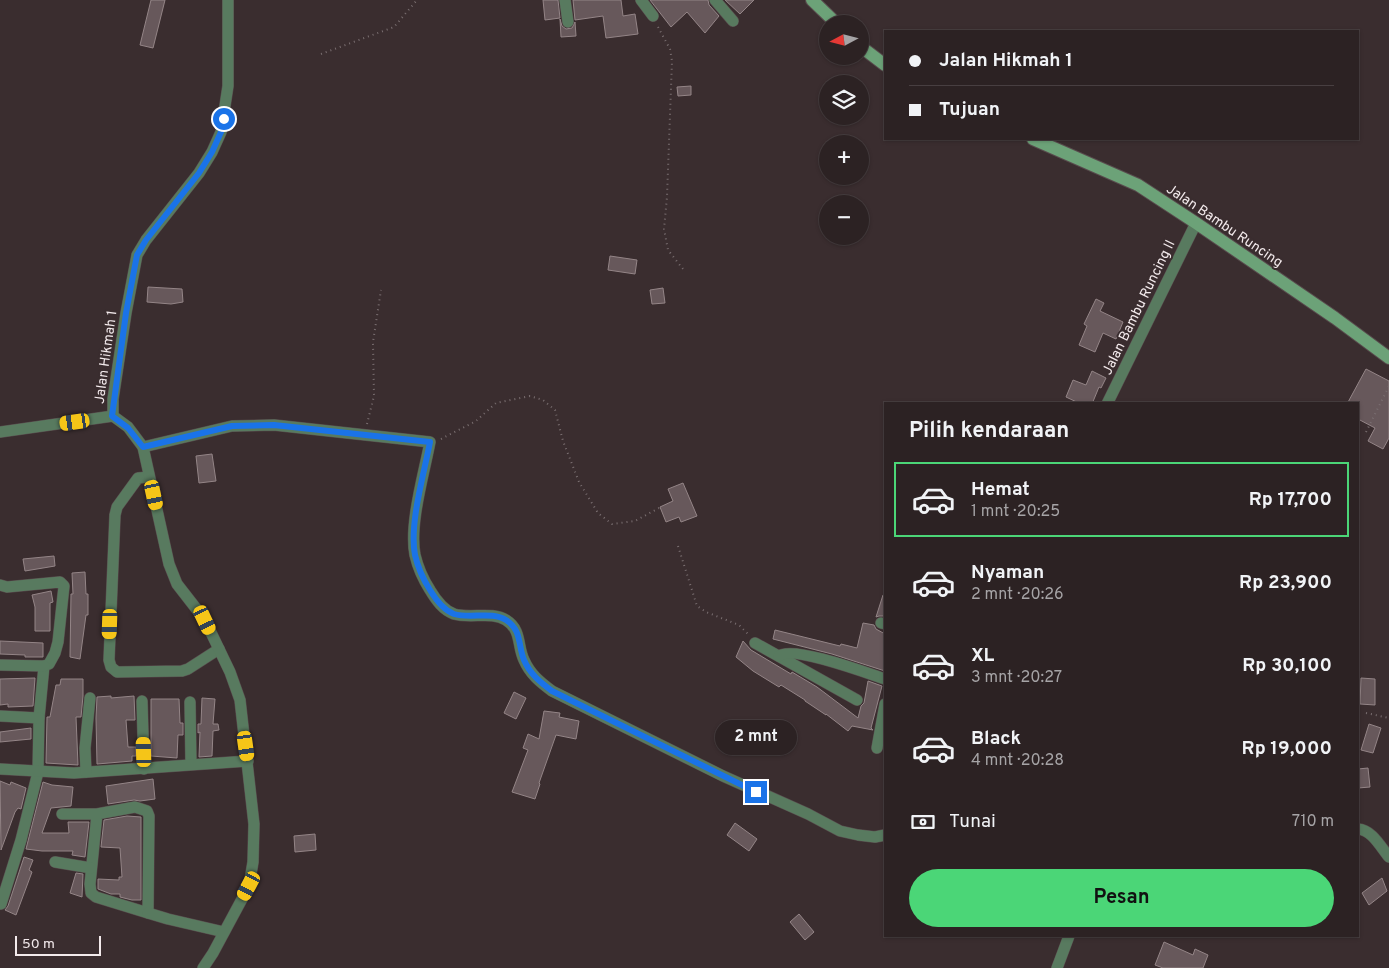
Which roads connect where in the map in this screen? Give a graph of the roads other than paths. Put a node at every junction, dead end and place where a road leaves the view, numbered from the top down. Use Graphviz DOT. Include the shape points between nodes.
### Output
graph roads {
  1 [pos="228,0"];
  2 [pos="565,0"];
  3 [pos="641,0"];
  4 [pos="716,0"];
  5 [pos="812,0"];
  6 [pos="828,15"];
  7 [pos="653,16"];
  8 [pos="733,21"];
  9 [pos="568,22"];
  10 [pos="869,53"];
  11 [pos="884,64"];
  12 [pos="1035,140"];
  13 [pos="1196,223"];
  14 [pos="1389,358"];
  15 [pos="1107,402"];
  16 [pos="112,416"];
  17 [pos="0,432"];
  18 [pos="143,447"];
  19 [pos="149,477"];
  20 [pos="0,585"];
  21 [pos="756,643"];
  22 [pos="219,649"];
  23 [pos="779,656"];
  24 [pos="0,664"];
  25 [pos="44,666"];
  26 [pos="884,679"];
  27 [pos="90,698"];
  28 [pos="857,700"];
  29 [pos="142,701"];
  30 [pos="190,702"];
  31 [pos="884,710"];
  32 [pos="0,716"];
  33 [pos="39,718"];
  34 [pos="877,748"];
  35 [pos="248,761"];
  36 [pos="191,764"];
  37 [pos="0,769"];
  38 [pos="144,769"];
  39 [pos="38,772"];
  40 [pos="86,772"];
  41 [pos="62,814"];
  42 [pos="97,814"];
  43 [pos="1359,829"];
  44 [pos="884,835"];
  45 [pos="1389,857"];
  46 [pos="55,862"];
  47 [pos="91,868"];
  48 [pos="2,904"];
  49 [pos="148,913"];
  50 [pos="224,932"];
  51 [pos="1069,937"];
  52 [pos="203,968"];
  53 [pos="1057,968"];
  1 -- 16 [label="street, Jalan Hikmah 1" via="228,86 221,132 199,173 137,255"];
  2 -- 9 [label="street"];
  3 -- 7 [label="street"];
  4 -- 8 [label="street"];
  5 -- 6 [label="street"];
  10 -- 11 [label="street"];
  12 -- 13 [label="street, Jalan Bambu Runcing" via="1138,185"];
  13 -- 14 [label="street, Jalan Bambu Runcing"];
  13 -- 15 [label="street, Jalan Bambu Runcing II"];
  16 -- 17 [label="street"];
  16 -- 18 [label="street, Jalan Hikmah 1" via="128,428"];
  18 -- 19 [label="street, Jalan Hikmah 1"];
  18 -- 44 [label="street" via="247,425 430,442 414,533 415,554 421,575 443,608 454,614 505,618 519,635 524,660 534,678 552,691 840,831 858,836"];
  19 -- 22 [label="street, Jalan Hikmah 1" via="169,564 177,584 205,620"];
  19 -- 22 [label="street" via="138,478 117,507 115,515 111,667 117,672 182,671"];
  20 -- 25 [label="street" via="64,584 55,653 49,664"];
  21 -- 23 [label="street"];
  22 -- 35 [label="street, Jalan Hikmah 1" via="240,700"];
  23 -- 26 [label="street" via="792,653 822,659"];
  23 -- 28 [label="street"];
  24 -- 25 [label="street"];
  25 -- 33 [label="street"];
  27 -- 40 [label="street"];
  29 -- 38 [label="street"];
  30 -- 36 [label="street"];
  31 -- 34 [label="street"];
  32 -- 33 [label="street"];
  33 -- 39 [label="street"];
  35 -- 36 [label="street"];
  35 -- 50 [label="street, Jalan Hikmah 1" via="254,824 253,862 249,886"];
  36 -- 38 [label="street"];
  37 -- 39 [label="street"];
  38 -- 40 [label="street"];
  39 -- 40 [label="street"];
  39 -- 48 [label="street"];
  41 -- 42 [label="street"];
  42 -- 47 [label="street"];
  42 -- 49 [label="street" via="135,807 147,811"];
  43 -- 45 [label="street" via="1370,834"];
  46 -- 47 [label="street"];
  47 -- 49 [label="street" via="90,890 93,896"];
  49 -- 50 [label="street"];
  50 -- 52 [label="street, Jalan Hikmah 1"];
  51 -- 53 [label="street"];
}
